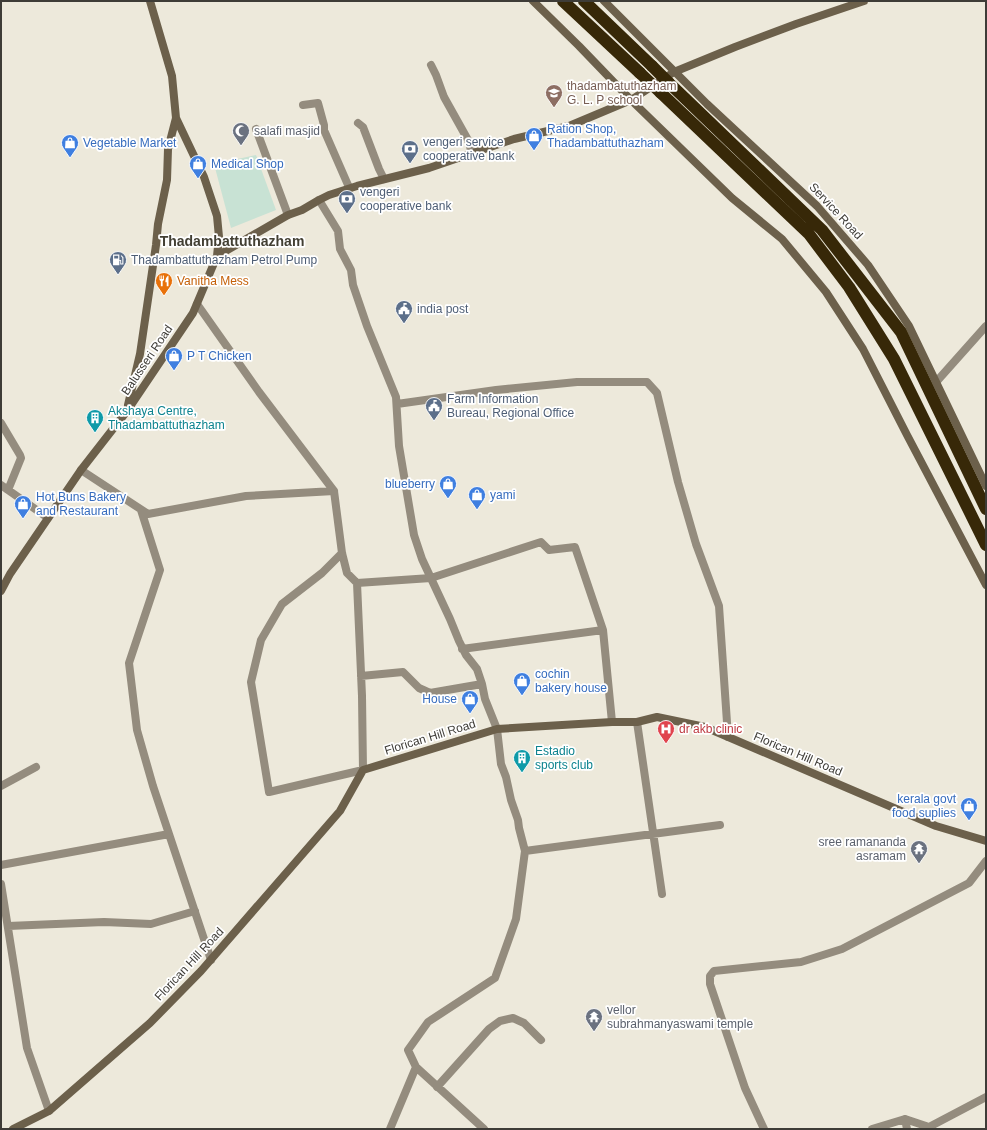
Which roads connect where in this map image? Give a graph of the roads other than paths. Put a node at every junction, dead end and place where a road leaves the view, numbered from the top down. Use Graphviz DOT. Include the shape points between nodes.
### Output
graph roads {
  1 [pos="150,1"];
  2 [pos="533,1"];
  3 [pos="563,1"];
  4 [pos="584,1"];
  5 [pos="604,1"];
  6 [pos="864,1"];
  7 [pos="431,65"];
  8 [pos="672,77"];
  9 [pos="631,100"];
  10 [pos="303,104"];
  11 [pos="176,118"];
  12 [pos="358,123"];
  13 [pos="256,129"];
  14 [pos="472,153"];
  15 [pos="384,179"];
  16 [pos="350,188"];
  17 [pos="319,200"];
  18 [pos="288,215"];
  19 [pos="217,256"];
  20 [pos="197,304"];
  21 [pos="986,326"];
  22 [pos="937,381"];
  23 [pos="396,404"];
  24 [pos="127,411"];
  25 [pos="1,422"];
  26 [pos="80,470"];
  27 [pos="986,486"];
  28 [pos="4,488"];
  29 [pos="334,491"];
  30 [pos="986,509"];
  31 [pos="141,510"];
  32 [pos="48,518"];
  33 [pos="986,545"];
  34 [pos="342,553"];
  35 [pos="431,578"];
  36 [pos="357,583"];
  37 [pos="986,585"];
  38 [pos="1,591"];
  39 [pos="603,630"];
  40 [pos="462,649"];
  41 [pos="361,676"];
  42 [pos="482,684"];
  43 [pos="612,722"];
  44 [pos="638,722"];
  45 [pos="496,729"];
  46 [pos="728,737"];
  47 [pos="36,767"];
  48 [pos="362,770"];
  49 [pos="1,786"];
  50 [pos="720,825"];
  51 [pos="654,833"];
  52 [pos="169,834"];
  53 [pos="986,841"];
  54 [pos="525,851"];
  55 [pos="986,861"];
  56 [pos="1,865"];
  57 [pos="1,884"];
  58 [pos="662,894"];
  59 [pos="194,911"];
  60 [pos="8,926"];
  61 [pos="211,960"];
  62 [pos="541,1040"];
  63 [pos="416,1067"];
  64 [pos="437,1087"];
  65 [pos="986,1097"];
  66 [pos="49,1111"];
  67 [pos="905,1118"];
  68 [pos="13,1129"];
  69 [pos="390,1129"];
  70 [pos="484,1129"];
  71 [pos="764,1129"];
  72 [pos="872,1129"];
  73 [pos="907,1129"];
  1 -- 11 [label="street" via="172,76"];
  2 -- 9 [label="street"];
  3 -- 33 [label="highway, bridge" via="809,234 849,287 894,359"];
  4 -- 8 [label="highway, bridge" via="652,66"];
  5 -- 8 [label="street, Service Road" via="657,54"];
  6 -- 8 [label="street" via="742,44"];
  7 -- 14 [label="street"];
  8 -- 9 [label="street"];
  8 -- 22 [label="street, Service Road" via="817,206 868,265 909,326"];
  8 -- 30 [label="highway" via="822,230 900,332"];
  9 -- 14 [label="street" via="569,126 514,139"];
  9 -- 37 [label="street" via="732,198 782,239 826,292 863,349"];
  10 -- 16 [label="street" via="318,104 324,130"];
  11 -- 19 [label="street, Balusseri Road" via="204,177 217,216"];
  11 -- 24 [label="street" via="168,149 167,180 158,224 140,354"];
  12 -- 15 [label="street" via="363,127"];
  13 -- 18 [label="street"];
  14 -- 15 [label="street" via="429,168"];
  15 -- 16 [label="street"];
  16 -- 17 [label="street"];
  17 -- 18 [label="street"];
  17 -- 23 [label="street" via="338,231 340,248 351,270 353,285 396,397"];
  18 -- 19 [label="street"];
  19 -- 20 [label="street, Balusseri Road"];
  20 -- 24 [label="street, Balusseri Road"];
  20 -- 29 [label="street"];
  21 -- 22 [label="street"];
  22 -- 27 [label="street, Service Road"];
  23 -- 35 [label="street" via="399,446 414,535"];
  23 -- 46 [label="street" via="577,382 647,382 657,393 678,482 718,606"];
  24 -- 26 [label="street, Balusseri Road"];
  25 -- 28 [label="street" via="21,458"];
  26 -- 31 [label="street"];
  26 -- 32 [label="street, Balusseri Road"];
  28 -- 32 [label="street"];
  29 -- 31 [label="street" via="246,496 148,514"];
  29 -- 34 [label="street"];
  31 -- 52 [label="street" via="160,570 129,663 137,730"];
  32 -- 38 [label="street, Balusseri Road"];
  34 -- 36 [label="street" via="347,573"];
  34 -- 48 [label="street" via="322,573 282,604 261,640 251,682 269,792"];
  35 -- 36 [label="street"];
  35 -- 39 [label="street" via="541,542 549,550 575,547"];
  35 -- 40 [label="street"];
  36 -- 41 [label="street"];
  39 -- 40 [label="street"];
  39 -- 43 [label="street"];
  40 -- 42 [label="street" via="477,669"];
  41 -- 42 [label="street" via="402,672 419,688 430,693"];
  41 -- 48 [label="street"];
  42 -- 45 [label="street"];
  43 -- 44 [label="street, Florican Hill Road"];
  43 -- 45 [label="street, Florican Hill Road"];
  44 -- 46 [label="street, Florican Hill Road" via="657,717 705,727"];
  44 -- 51 [label="street"];
  45 -- 48 [label="street, Florican Hill Road"];
  45 -- 54 [label="street" via="501,764"];
  46 -- 53 [label="street, Florican Hill Road" via="936,826"];
  47 -- 49 [label="street"];
  48 -- 61 [label="street, Florican Hill Road" via="340,811"];
  50 -- 51 [label="street"];
  51 -- 54 [label="street"];
  51 -- 58 [label="street"];
  52 -- 56 [label="street"];
  52 -- 59 [label="street"];
  54 -- 63 [label="street" via="516,919 495,978 428,1022 408,1050"];
  55 -- 71 [label="street" via="969,883 842,949 800,962 714,971 710,976 710,984 745,1088"];
  57 -- 60 [label="street"];
  59 -- 60 [label="street" via="151,924 104,922"];
  59 -- 61 [label="street"];
  60 -- 66 [label="street" via="27,1048"];
  61 -- 66 [label="street, Florican Hill Road" via="150,1023"];
  62 -- 64 [label="street" via="524,1023 514,1018 500,1021 489,1029"];
  63 -- 64 [label="street"];
  63 -- 69 [label="street"];
  64 -- 70 [label="street"];
  65 -- 67 [label="street" via="929,1127"];
  66 -- 68 [label="street, Florican Hill Road"];
  67 -- 72 [label="street"];
  67 -- 73 [label="street"];
}
